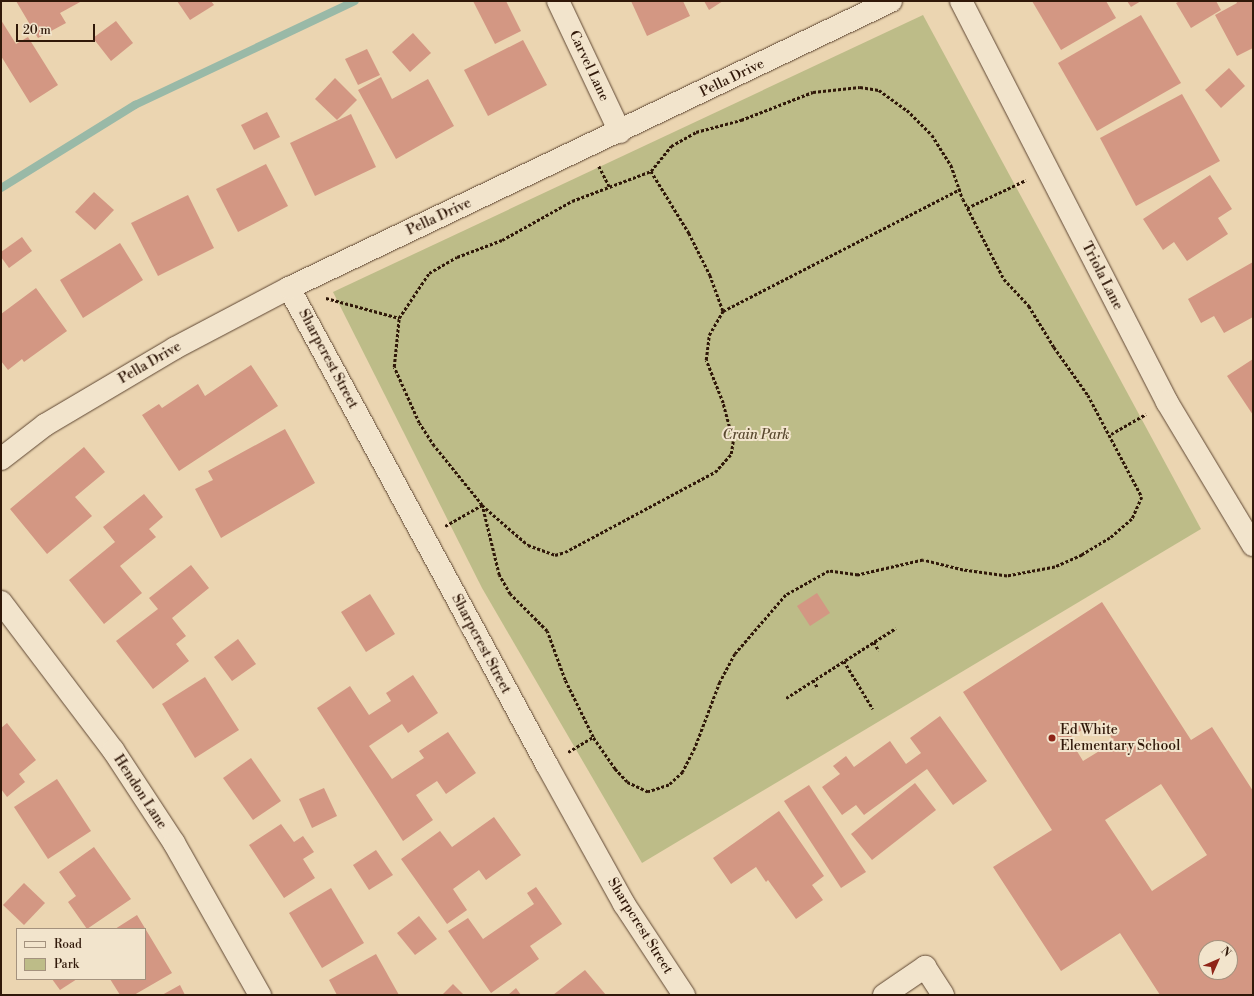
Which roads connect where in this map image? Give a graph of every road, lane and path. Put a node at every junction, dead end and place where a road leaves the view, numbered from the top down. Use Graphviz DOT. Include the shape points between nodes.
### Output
graph roads {
  1 [pos="558,1"];
  2 [pos="891,1"];
  3 [pos="962,1"];
  4 [pos="620,132"];
  5 [pos="1047,170"];
  6 [pos="651,171"];
  7 [pos="960,189"];
  8 [pos="967,208"];
  9 [pos="289,288"];
  10 [pos="723,311"];
  11 [pos="399,318"];
  12 [pos="1167,402"];
  13 [pos="1111,434"];
  14 [pos="1,459"];
  15 [pos="482,505"];
  16 [pos="424,538"];
  17 [pos="1253,546"];
  18 [pos="1,602"];
  19 [pos="896,628"];
  20 [pos="874,642"];
  21 [pos="879,651"];
  22 [pos="844,661"];
  23 [pos="813,680"];
  24 [pos="818,688"];
  25 [pos="786,698"];
  26 [pos="873,709"];
  27 [pos="593,737"];
  28 [pos="547,765"];
  29 [pos="260,995"];
  30 [pos="684,995"];
  31 [pos="884,995"];
  32 [pos="943,995"];
  1 -- 4 [label="street, Carvel Lane"];
  2 -- 4 [label="street, Pella Drive"];
  3 -- 5 [label="street, Triola Lane"];
  4 -- 9 [label="street, Pella Drive"];
  5 -- 8 [label="path"];
  5 -- 12 [label="street, Triola Lane"];
  6 -- 7 [label="path" via="671,146 696,132 740,120 813,92 860,87 879,90 907,110 932,135 952,165"];
  6 -- 10 [label="path" via="689,233 710,275"];
  6 -- 11 [label="path" via="572,201 502,240 456,257 429,273"];
  7 -- 8 [label="path"];
  7 -- 10 [label="path"];
  8 -- 13 [label="path" via="1004,279 1041,323"];
  9 -- 11 [label="path"];
  9 -- 14 [label="street, Pella Drive" via="175,348 44,425"];
  9 -- 16 [label="street, Sharpcrest Street"];
  10 -- 15 [label="path" via="709,335 706,360 723,403 733,441 731,454 716,472 555,555 528,546"];
  11 -- 15 [label="path" via="394,366 397,374 423,429"];
  12 -- 13 [label="path"];
  12 -- 17 [label="street, Triola Lane"];
  13 -- 27 [label="path" via="1142,497 1132,519 1110,538 1082,555 1055,567 1007,576 963,570 923,560 858,575 829,571 786,595 735,654 683,772 669,785 648,792 627,782"];
  15 -- 16 [label="path"];
  15 -- 27 [label="path" via="498,575 510,594 547,631 565,680"];
  16 -- 28 [label="street, Sharpcrest Street"];
  18 -- 29 [label="street, Hendon Lane" via="122,764 174,843"];
  19 -- 20 [label="path"];
  20 -- 21 [label="path"];
  20 -- 22 [label="path"];
  22 -- 23 [label="path"];
  22 -- 26 [label="path"];
  23 -- 24 [label="path"];
  23 -- 25 [label="path"];
  27 -- 28 [label="path"];
  28 -- 30 [label="street, Sharpcrest Street" via="624,904"];
  31 -- 32 [label="street" via="925,967"];
}
